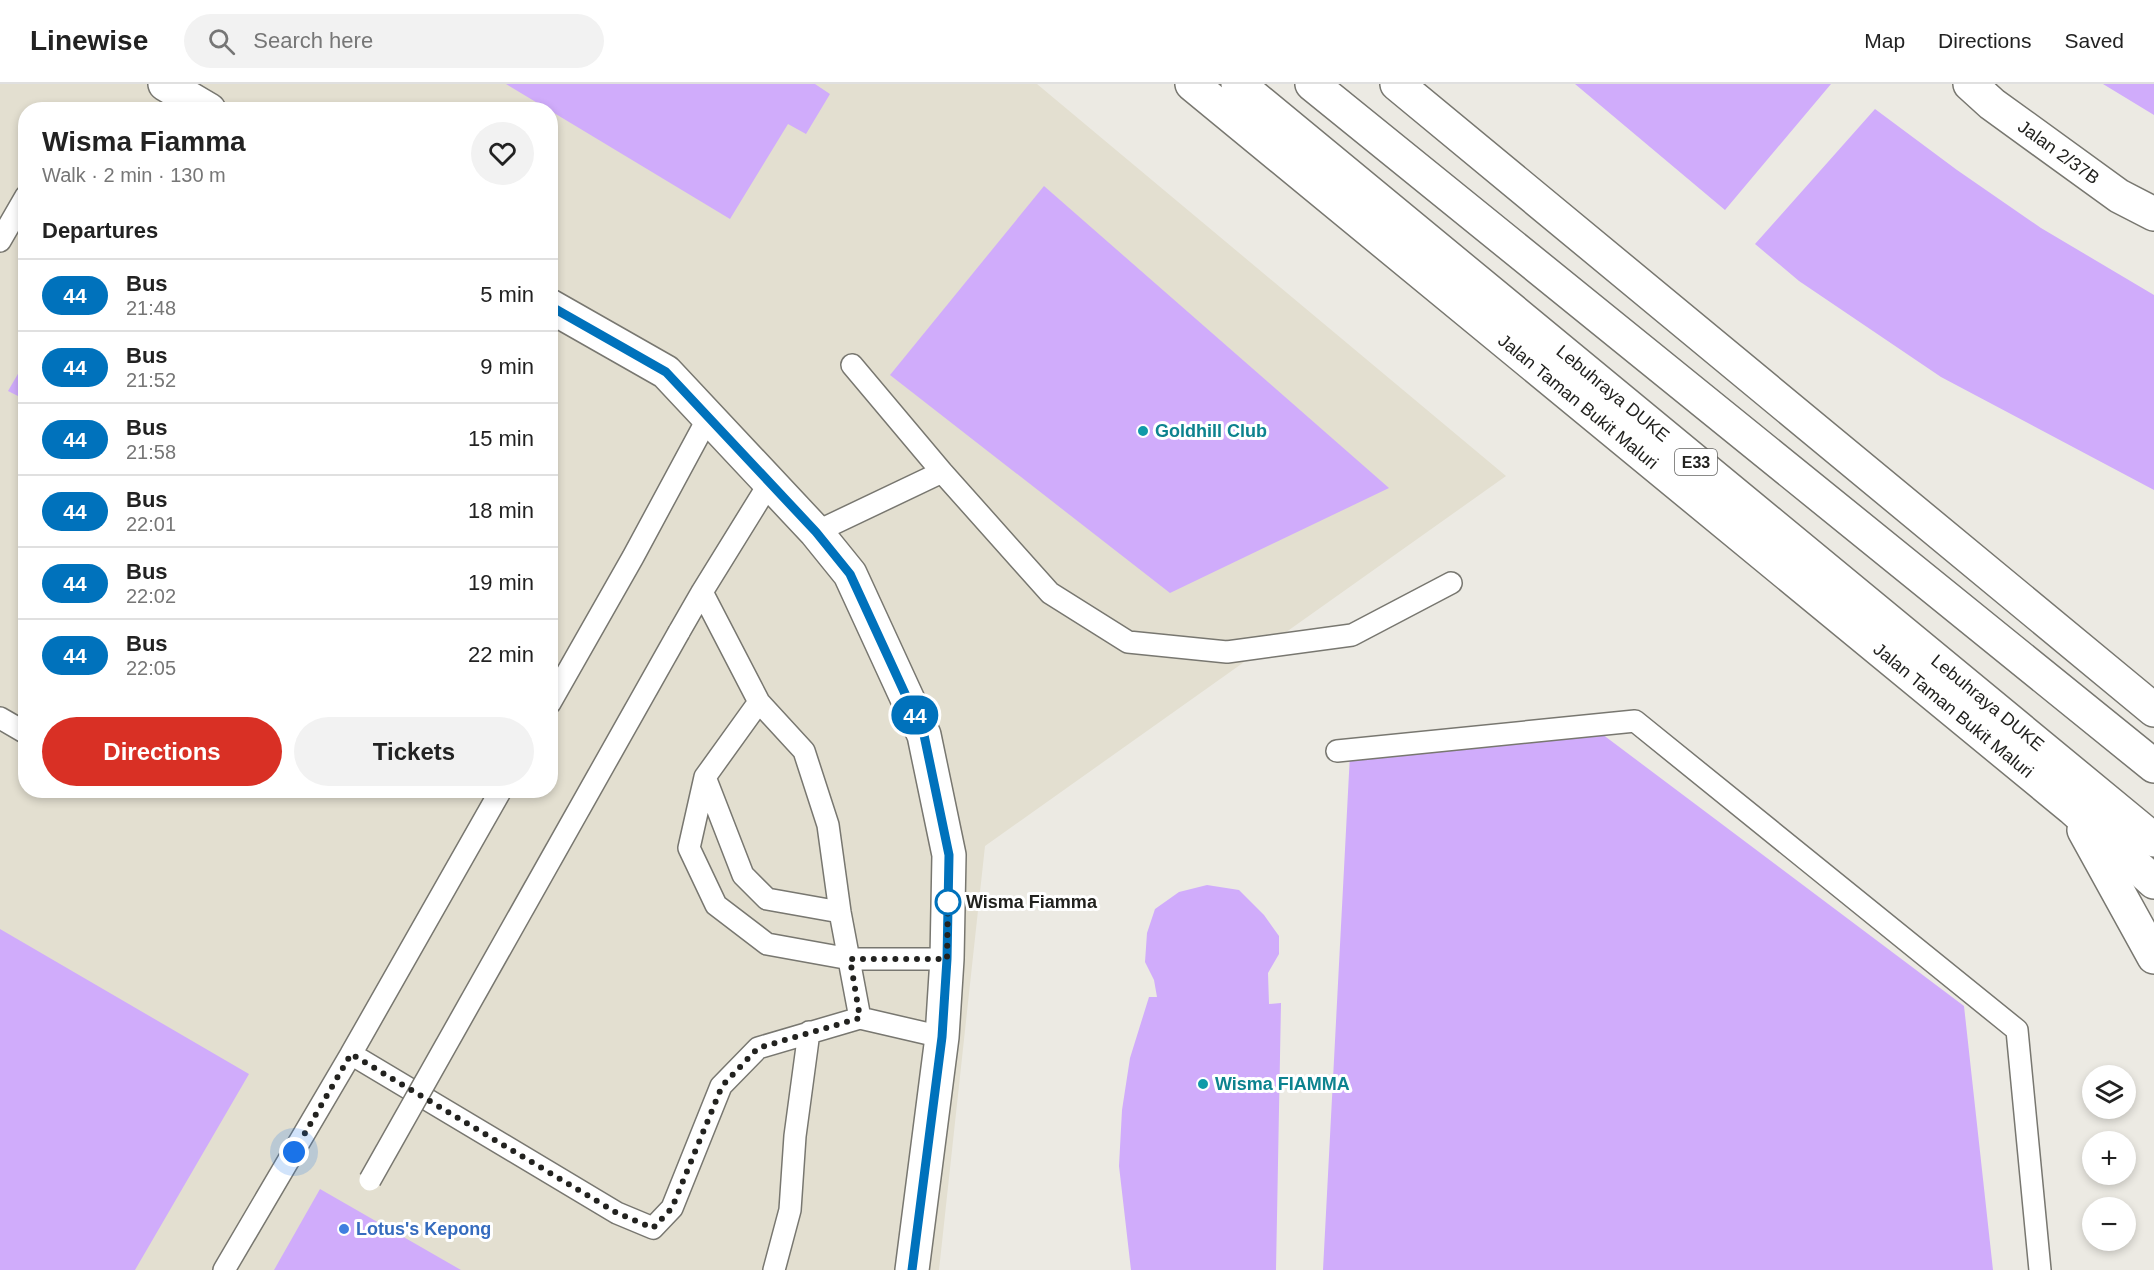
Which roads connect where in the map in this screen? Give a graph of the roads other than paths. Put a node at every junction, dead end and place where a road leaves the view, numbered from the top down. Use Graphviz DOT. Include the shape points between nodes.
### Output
graph roads {
  1 [pos="165,84"];
  2 [pos="1192,84"];
  3 [pos="1238,84"];
  4 [pos="1312,84"];
  5 [pos="1397,84"];
  6 [pos="1970,84"];
  7 [pos="195,102"];
  8 [pos="18,210"];
  9 [pos="2154,214"];
  10 [pos="0,242"];
  11 [pos="558,311"];
  12 [pos="852,365"];
  13 [pos="709,416"];
  14 [pos="942,472"];
  15 [pos="770,482"];
  16 [pos="816,532"];
  17 [pos="1451,583"];
  18 [pos="702,592"];
  19 [pos="558,689"];
  20 [pos="759,702"];
  21 [pos="2154,710"];
  22 [pos="0,718"];
  23 [pos="18,728"];
  24 [pos="1337,751"];
  25 [pos="2154,766"];
  26 [pos="705,777"];
  27 [pos="496,798"];
  28 [pos="2072,808"];
  29 [pos="2154,840"];
  30 [pos="2154,882"];
  31 [pos="840,912"];
  32 [pos="2154,957"];
  33 [pos="850,959"];
  34 [pos="947,959"];
  35 [pos="860,1018"];
  36 [pos="809,1032"];
  37 [pos="942,1037"];
  38 [pos="351,1054"];
  39 [pos="370,1180"];
  40 [pos="224,1270"];
  41 [pos="774,1270"];
  42 [pos="912,1270"];
  43 [pos="2040,1270"];
  1 -- 7 [label="main road"];
  2 -- 28 [label="main road, Jalan Taman Bukit Maluri"];
  3 -- 29 [label="main road, Lebuhraya DUKE / E33"];
  4 -- 25 [label="main road"];
  5 -- 21 [label="main road"];
  6 -- 9 [label="main road, Jalan 2/37B" via="2119,196"];
  8 -- 10 [label="lane"];
  11 -- 13 [label="main road" via="666,372"];
  12 -- 14 [label="lane"];
  13 -- 15 [label="main road"];
  13 -- 19 [label="lane"];
  14 -- 16 [label="lane"];
  14 -- 17 [label="lane" via="1050,593 1128,642 1227,652 1352,635"];
  15 -- 16 [label="main road"];
  15 -- 18 [label="lane"];
  16 -- 34 [label="main road" via="850,574 924,735 949,855"];
  18 -- 20 [label="lane"];
  18 -- 39 [label="lane, bridge"];
  20 -- 26 [label="lane"];
  20 -- 31 [label="lane" via="804,751 828,825"];
  22 -- 23 [label="lane"];
  24 -- 43 [label="lane" via="1635,722 2017,1030"];
  26 -- 31 [label="lane" via="743,875 767,899"];
  26 -- 33 [label="lane" via="689,848 716,905 767,944"];
  27 -- 38 [label="lane"];
  28 -- 30 [label="main road, Jalan Taman Bukit Maluri"];
  28 -- 32 [label="main road"];
  31 -- 33 [label="lane"];
  33 -- 34 [label="lane"];
  33 -- 35 [label="lane"];
  34 -- 37 [label="main road"];
  35 -- 36 [label="lane"];
  35 -- 37 [label="lane"];
  36 -- 38 [label="lane" via="758,1048 722,1086 672,1208 653,1228 617,1213"];
  36 -- 41 [label="lane" via="790,1210"];
  37 -- 42 [label="main road"];
  38 -- 40 [label="lane"];
}
